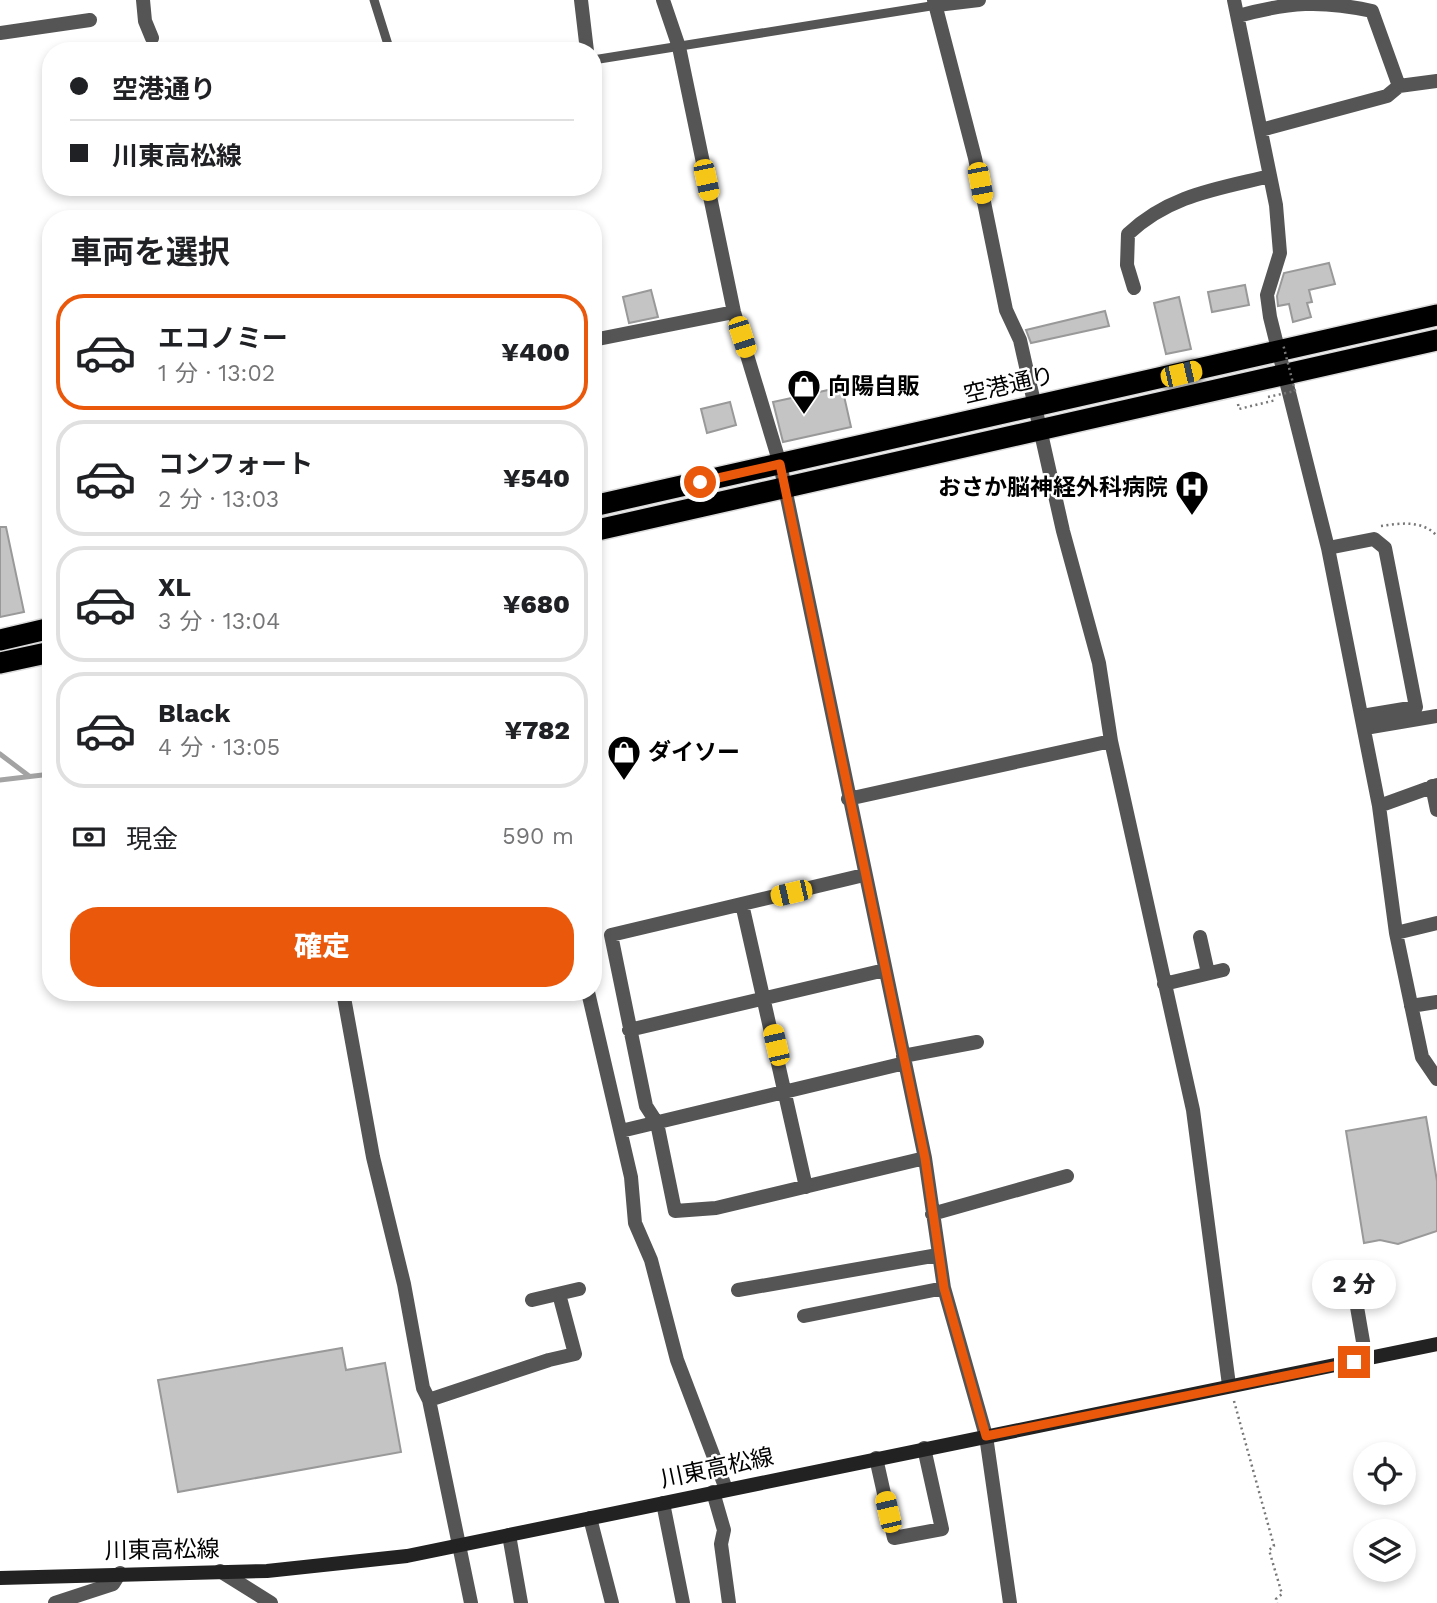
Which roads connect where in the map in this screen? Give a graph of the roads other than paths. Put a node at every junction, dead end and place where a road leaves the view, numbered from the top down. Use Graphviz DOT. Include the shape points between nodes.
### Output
graph roads {
  1 [pos="143,0"];
  2 [pos="374,0"];
  3 [pos="581,0"];
  4 [pos="663,0"];
  5 [pos="979,0"];
  6 [pos="1234,0"];
  7 [pos="935,3"];
  8 [pos="1238,16"];
  9 [pos="90,20"];
  10 [pos="0,33"];
  11 [pos="152,38"];
  12 [pos="387,42"];
  13 [pos="586,42"];
  14 [pos="679,47"];
  15 [pos="602,59"];
  16 [pos="1437,81"];
  17 [pos="1399,86"];
  18 [pos="1261,130"];
  19 [pos="1270,176"];
  20 [pos="1134,288"];
  21 [pos="734,312"];
  22 [pos="1437,315"];
  23 [pos="602,338"];
  24 [pos="1437,340"];
  25 [pos="1281,348"];
  26 [pos="1285,376"];
  27 [pos="1033,407"];
  28 [pos="1039,431"];
  29 [pos="780,464"];
  30 [pos="785,488"];
  31 [pos="602,504"];
  32 [pos="602,529"];
  33 [pos="1328,548"];
  34 [pos="42,630"];
  35 [pos="0,640"];
  36 [pos="42,654"];
  37 [pos="0,663"];
  38 [pos="1437,716"];
  39 [pos="1364,722"];
  40 [pos="1111,741"];
  41 [pos="1435,786"];
  42 [pos="848,799"];
  43 [pos="1379,806"];
  44 [pos="1437,810"];
  45 [pos="864,875"];
  46 [pos="742,904"];
  47 [pos="1437,923"];
  48 [pos="1396,933"];
  49 [pos="1200,937"];
  50 [pos="885,970"];
  51 [pos="1164,984"];
  52 [pos="765,998"];
  53 [pos="345,1001"];
  54 [pos="590,1001"];
  55 [pos="1437,1002"];
  56 [pos="1411,1006"];
  57 [pos="629,1030"];
  58 [pos="977,1042"];
  59 [pos="904,1059"];
  60 [pos="1437,1079"];
  61 [pos="786,1092"];
  62 [pos="657,1123"];
  63 [pos="621,1131"];
  64 [pos="925,1158"];
  65 [pos="1067,1176"];
  66 [pos="806,1187"];
  67 [pos="932,1214"];
  68 [pos="938,1255"];
  69 [pos="1352,1278"];
  70 [pos="944,1288"];
  71 [pos="579,1289"];
  72 [pos="738,1290"];
  73 [pos="559,1294"];
  74 [pos="532,1300"];
  75 [pos="804,1316"];
  76 [pos="1437,1344"];
  77 [pos="1366,1359"];
  78 [pos="1229,1385"];
  79 [pos="429,1400"];
  80 [pos="986,1436"];
  81 [pos="924,1448"];
  82 [pos="876,1458"];
  83 [pos="720,1491"];
  84 [pos="663,1503"];
  85 [pos="590,1518"];
  86 [pos="509,1535"];
  87 [pos="458,1546"];
  88 [pos="220,1571"];
  89 [pos="120,1573"];
  90 [pos="0,1578"];
  91 [pos="55,1603"];
  92 [pos="271,1603"];
  93 [pos="471,1603"];
  94 [pos="521,1603"];
  95 [pos="612,1603"];
  96 [pos="684,1603"];
  97 [pos="729,1603"];
  98 [pos="1010,1603"];
  1 -- 11 [label="street"];
  2 -- 12 [label="lane"];
  3 -- 13 [label="street"];
  4 -- 14 [label="street"];
  5 -- 7 [label="street"];
  6 -- 8 [label="street"];
  7 -- 14 [label="lane"];
  7 -- 27 [label="street"];
  8 -- 17 [label="street" via="1294,3 1339,1 1372,11"];
  8 -- 18 [label="street"];
  9 -- 10 [label="street"];
  14 -- 15 [label="lane"];
  14 -- 21 [label="street"];
  16 -- 17 [label="street"];
  17 -- 18 [label="street" via="1387,96"];
  18 -- 19 [label="street"];
  19 -- 20 [label="street" via="1172,202 1143,220 1128,234 1127,265"];
  19 -- 25 [label="street" via="1280,253 1267,295"];
  21 -- 23 [label="street"];
  21 -- 29 [label="street"];
  22 -- 25 [label="highway, 空港通り"];
  24 -- 26 [label="highway"];
  25 -- 26 [label="street"];
  25 -- 27 [label="highway, 空港通り"];
  26 -- 28 [label="highway"];
  26 -- 33 [label="street"];
  27 -- 28 [label="street"];
  27 -- 29 [label="highway, 空港通り"];
  28 -- 30 [label="highway"];
  28 -- 40 [label="street" via="1099,663"];
  29 -- 30 [label="street"];
  29 -- 31 [label="highway, 空港通り"];
  30 -- 32 [label="highway"];
  30 -- 42 [label="street"];
  33 -- 39 [label="street"];
  33 -- 39 [label="street" via="1374,539 1385,548 1416,707"];
  34 -- 35 [label="highway"];
  36 -- 37 [label="highway"];
  38 -- 39 [label="street"];
  39 -- 43 [label="street"];
  40 -- 42 [label="street"];
  40 -- 51 [label="street"];
  41 -- 43 [label="street"];
  41 -- 44 [label="street"];
  42 -- 45 [label="street"];
  43 -- 48 [label="street"];
  45 -- 46 [label="street"];
  45 -- 50 [label="street"];
  46 -- 52 [label="street"];
  46 -- 57 [label="street" via="611,935"];
  47 -- 48 [label="street"];
  48 -- 56 [label="street"];
  49 -- 51 [label="street" via="1216,971"];
  50 -- 52 [label="street"];
  50 -- 59 [label="street"];
  51 -- 78 [label="street" via="1193,1110"];
  52 -- 57 [label="street"];
  52 -- 61 [label="street"];
  53 -- 79 [label="street" via="373,1157"];
  54 -- 63 [label="street"];
  55 -- 56 [label="street"];
  56 -- 60 [label="street" via="1422,1057"];
  57 -- 62 [label="street" via="646,1106"];
  58 -- 59 [label="street"];
  59 -- 61 [label="street"];
  59 -- 64 [label="street"];
  61 -- 62 [label="street"];
  61 -- 66 [label="street"];
  62 -- 63 [label="street"];
  62 -- 66 [label="street" via="676,1211 716,1208"];
  63 -- 83 [label="street" via="635,1223 651,1260 677,1360"];
  64 -- 66 [label="street"];
  64 -- 67 [label="street"];
  65 -- 67 [label="street"];
  67 -- 68 [label="street"];
  68 -- 70 [label="street"];
  68 -- 72 [label="street"];
  69 -- 77 [label="street"];
  70 -- 75 [label="street"];
  70 -- 80 [label="street"];
  71 -- 73 [label="street"];
  73 -- 74 [label="street"];
  73 -- 79 [label="street" via="575,1354"];
  76 -- 77 [label="main road, 川東高松線"];
  77 -- 78 [label="main road, 川東高松線"];
  78 -- 80 [label="main road, 川東高松線"];
  79 -- 87 [label="street"];
  80 -- 81 [label="main road, 川東高松線"];
  80 -- 98 [label="street"];
  81 -- 82 [label="main road, 川東高松線"];
  81 -- 82 [label="street" via="942,1529 894,1538"];
  82 -- 83 [label="main road, 川東高松線"];
  83 -- 84 [label="main road, 川東高松線"];
  83 -- 97 [label="street"];
  84 -- 85 [label="main road, 川東高松線"];
  84 -- 96 [label="street"];
  85 -- 86 [label="main road, 川東高松線"];
  85 -- 95 [label="street"];
  86 -- 87 [label="main road, 川東高松線"];
  86 -- 94 [label="street"];
  87 -- 88 [label="main road, 川東高松線" via="339,1565"];
  87 -- 93 [label="street"];
  88 -- 89 [label="main road, 川東高松線"];
  88 -- 92 [label="street"];
  89 -- 90 [label="main road, 川東高松線"];
  89 -- 91 [label="street" via="113,1584"];
}
